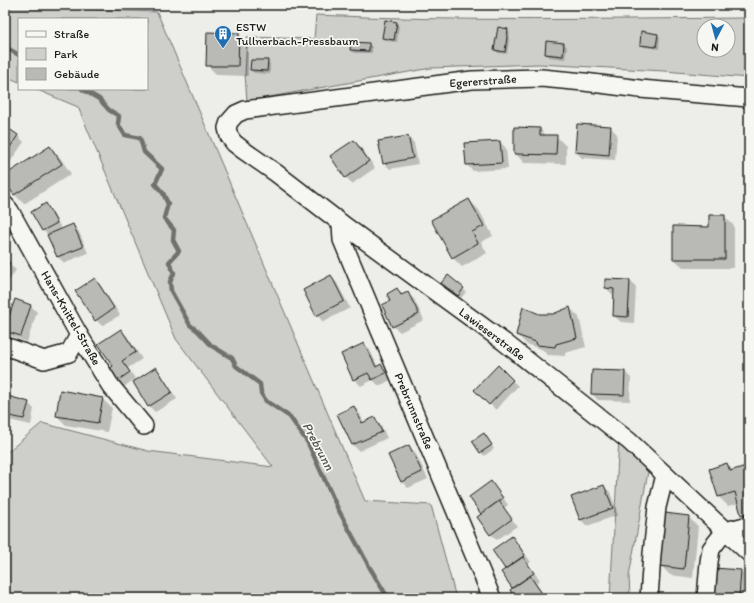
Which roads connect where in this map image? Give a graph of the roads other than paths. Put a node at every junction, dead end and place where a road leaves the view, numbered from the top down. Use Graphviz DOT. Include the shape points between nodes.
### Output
graph roads {
  1 [pos="749,98"];
  2 [pos="227,128"];
  3 [pos="5,205"];
  4 [pos="341,223"];
  5 [pos="79,335"];
  6 [pos="5,346"];
  7 [pos="144,426"];
  8 [pos="665,475"];
  9 [pos="749,525"];
  10 [pos="726,531"];
  11 [pos="749,553"];
  12 [pos="492,598"];
  13 [pos="649,598"];
  14 [pos="706,598"];
  1 -- 2 [label="street, Egererstraße" via="541,78 472,80 245,110 236,114"];
  2 -- 4 [label="street, Lawieserstraße" via="234,143"];
  3 -- 5 [label="street, Hans-Knittel-Straße"];
  4 -- 8 [label="street, Lawieserstraße" via="504,342 630,441"];
  4 -- 12 [label="street, Prebrunnstraße" via="342,240"];
  5 -- 6 [label="street" via="69,353 44,360"];
  5 -- 7 [label="street, Hans-Knittel-Straße" via="110,385"];
  8 -- 10 [label="street, Lawieserstraße"];
  8 -- 13 [label="street" via="657,507"];
  9 -- 10 [label="street"];
  10 -- 11 [label="street, Lawieserstraße"];
  10 -- 14 [label="street" via="711,549"];
}
